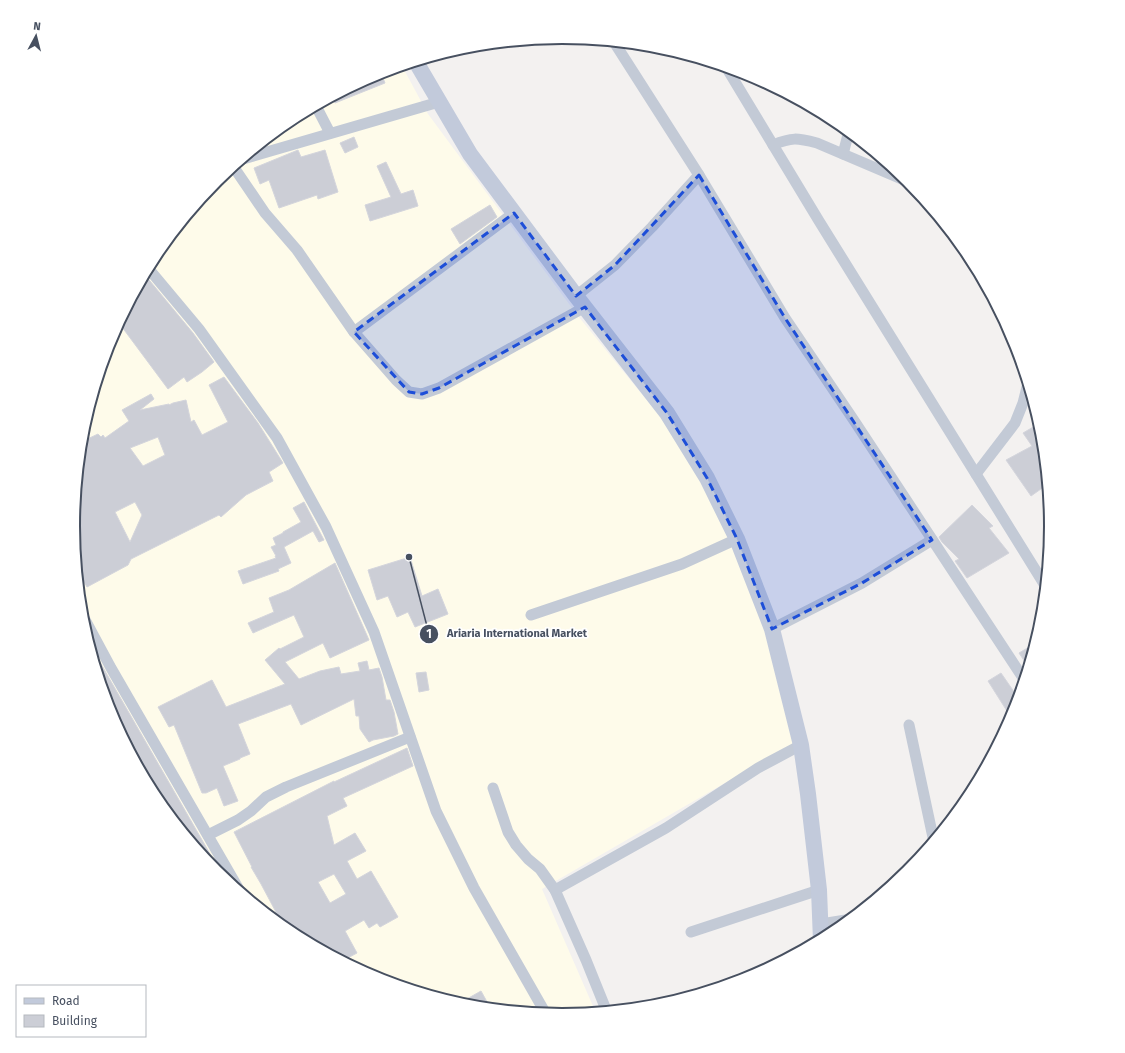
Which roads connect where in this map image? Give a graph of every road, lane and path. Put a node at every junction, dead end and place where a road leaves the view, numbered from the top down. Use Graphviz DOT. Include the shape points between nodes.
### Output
graph roads {
  1 [pos="617,47"];
  2 [pos="418,66"];
  3 [pos="731,75"];
  4 [pos="439,102"];
  5 [pos="318,111"];
  6 [pos="330,133"];
  7 [pos="847,137"];
  8 [pos="773,145"];
  9 [pos="843,154"];
  10 [pos="255,155"];
  11 [pos="236,171"];
  12 [pos="699,175"];
  13 [pos="894,176"];
  14 [pos="514,213"];
  15 [pos="152,273"];
  16 [pos="581,301"];
  17 [pos="354,332"];
  18 [pos="1026,391"];
  19 [pos="976,474"];
  20 [pos="737,539"];
  21 [pos="932,540"];
  22 [pos="1042,580"];
  23 [pos="531,615"];
  24 [pos="772,629"];
  25 [pos="91,630"];
  26 [pos="1021,675"];
  27 [pos="909,725"];
  28 [pos="410,737"];
  29 [pos="801,745"];
  30 [pos="493,788"];
  31 [pos="208,835"];
  32 [pos="933,835"];
  33 [pos="233,879"];
  34 [pos="554,890"];
  35 [pos="819,890"];
  36 [pos="840,921"];
  37 [pos="821,924"];
  38 [pos="691,932"];
  39 [pos="821,934"];
  40 [pos="605,1007"];
  41 [pos="543,1008"];
  1 -- 12 [label="street"];
  2 -- 4 [label="main road"];
  3 -- 8 [label="street"];
  4 -- 6 [label="street"];
  4 -- 14 [label="main road" via="470,154"];
  5 -- 6 [label="street"];
  6 -- 10 [label="street"];
  7 -- 9 [label="street"];
  8 -- 9 [label="street" via="786,140 802,140 817,143"];
  8 -- 19 [label="street"];
  9 -- 13 [label="street"];
  11 -- 17 [label="street" via="265,213 297,250"];
  12 -- 16 [label="street"];
  12 -- 21 [label="street" via="785,318"];
  14 -- 16 [label="main road"];
  14 -- 17 [label="street"];
  15 -- 28 [label="street" via="199,329 277,438 326,527 374,632"];
  16 -- 17 [label="street" via="439,388 422,394 409,392"];
  16 -- 20 [label="main road" via="668,413 707,478"];
  18 -- 19 [label="street" via="1015,423"];
  19 -- 22 [label="street"];
  20 -- 23 [label="street" via="682,564"];
  20 -- 24 [label="main road"];
  21 -- 24 [label="street" via="862,583"];
  21 -- 26 [label="street"];
  24 -- 29 [label="main road"];
  25 -- 31 [label="street"];
  27 -- 32 [label="street"];
  28 -- 31 [label="street" via="266,797 238,820"];
  28 -- 41 [label="street" via="436,811 474,888"];
  29 -- 34 [label="street" via="758,768 666,828"];
  29 -- 35 [label="main road"];
  30 -- 34 [label="street" via="508,832 516,846 540,869"];
  31 -- 33 [label="street"];
  34 -- 40 [label="street"];
  35 -- 37 [label="main road"];
  35 -- 38 [label="street"];
  36 -- 37 [label="street"];
  37 -- 39 [label="main road"];
}
